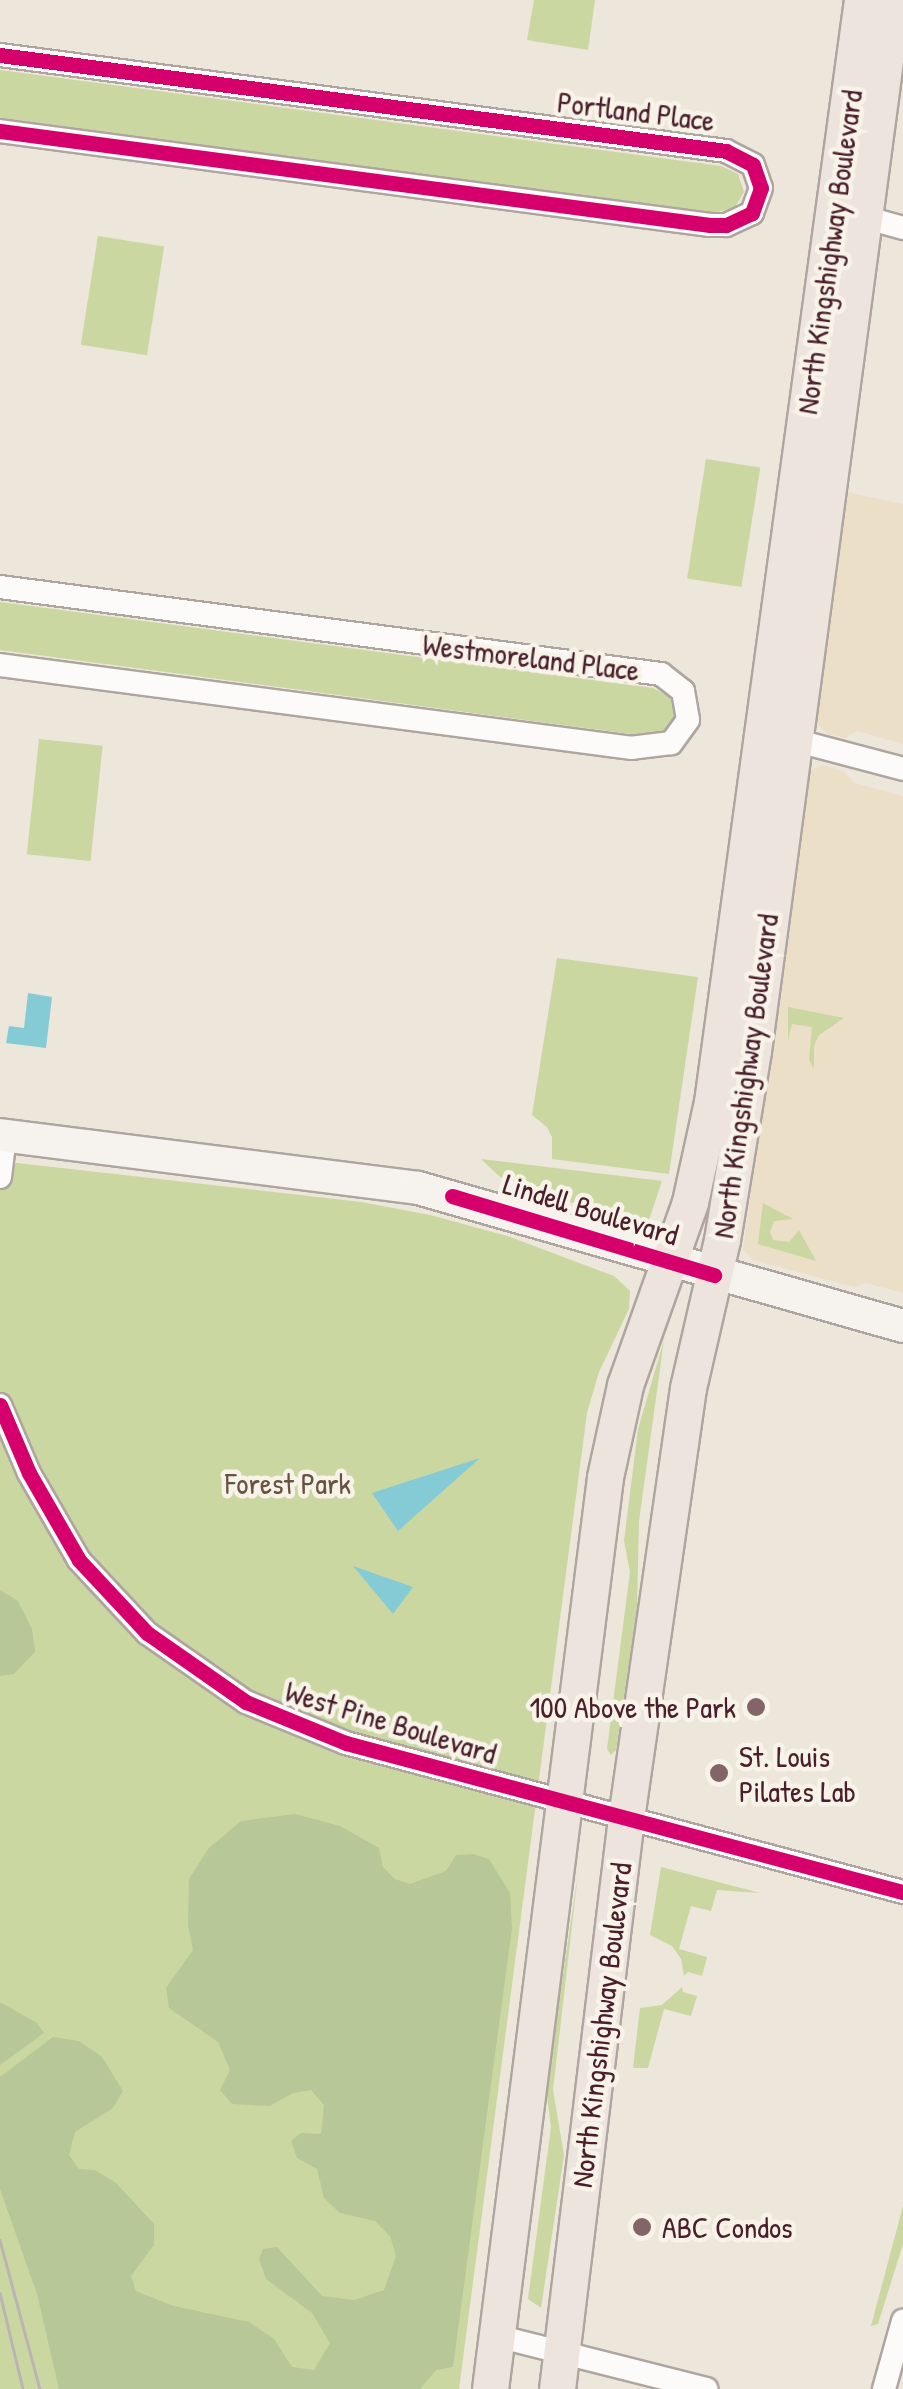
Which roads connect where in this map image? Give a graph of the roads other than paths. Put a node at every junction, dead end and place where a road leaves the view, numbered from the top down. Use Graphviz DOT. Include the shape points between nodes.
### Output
graph roads {
  1 [pos="862,0"];
  2 [pos="892,0"];
  3 [pos="0,56"];
  4 [pos="0,132"];
  5 [pos="848,213"];
  6 [pos="903,228"];
  7 [pos="0,587"];
  8 [pos="0,665"];
  9 [pos="778,736"];
  10 [pos="903,769"];
  11 [pos="3,1135"];
  12 [pos="0,1176"];
  13 [pos="671,1263"];
  14 [pos="714,1274"];
  15 [pos="903,1326"];
  16 [pos="0,1405"];
  17 [pos="563,1802"];
  18 [pos="626,1818"];
  19 [pos="903,1892"];
  20 [pos="903,2321"];
  21 [pos="497,2336"];
  22 [pos="562,2352"];
  23 [pos="490,2389"];
  24 [pos="557,2389"];
  25 [pos="706,2389"];
  26 [pos="884,2389"];
  1 -- 5 [label="main road, North Kingshighway Boulevard"];
  2 -- 5 [label="main road, North Kingshighway Boulevard"];
  3 -- 4 [label="street, Portland Place" via="726,151 753,165 761,188 752,214 710,224"];
  5 -- 6 [label="street"];
  5 -- 9 [label="main road, North Kingshighway Boulevard"];
  7 -- 8 [label="street, Westmoreland Place" via="660,674 683,691 688,720 671,742 632,748"];
  9 -- 10 [label="street"];
  9 -- 13 [label="main road, North Kingshighway Boulevard" via="712,1102"];
  9 -- 14 [label="main road, North Kingshighway Boulevard" via="753,1051"];
  11 -- 12 [label="street"];
  11 -- 13 [label="main road, Lindell Boulevard" via="418,1188"];
  13 -- 14 [label="main road, Lindell Boulevard"];
  13 -- 17 [label="main road, North Kingshighway Boulevard" via="613,1429"];
  14 -- 15 [label="main road, Lindell Boulevard"];
  14 -- 18 [label="main road, North Kingshighway Boulevard" via="688,1388"];
  16 -- 17 [label="street, West Pine Boulevard" via="29,1473 79,1560 147,1633 206,1678 290,1724"];
  17 -- 18 [label="street, West Pine Boulevard"];
  17 -- 21 [label="main road, North Kingshighway Boulevard"];
  18 -- 19 [label="street, West Pine Boulevard"];
  18 -- 22 [label="main road, North Kingshighway Boulevard"];
  20 -- 26 [label="street"];
  21 -- 22 [label="street"];
  21 -- 23 [label="main road, North Kingshighway Boulevard"];
  22 -- 24 [label="main road, North Kingshighway Boulevard"];
  22 -- 25 [label="street"];
}
